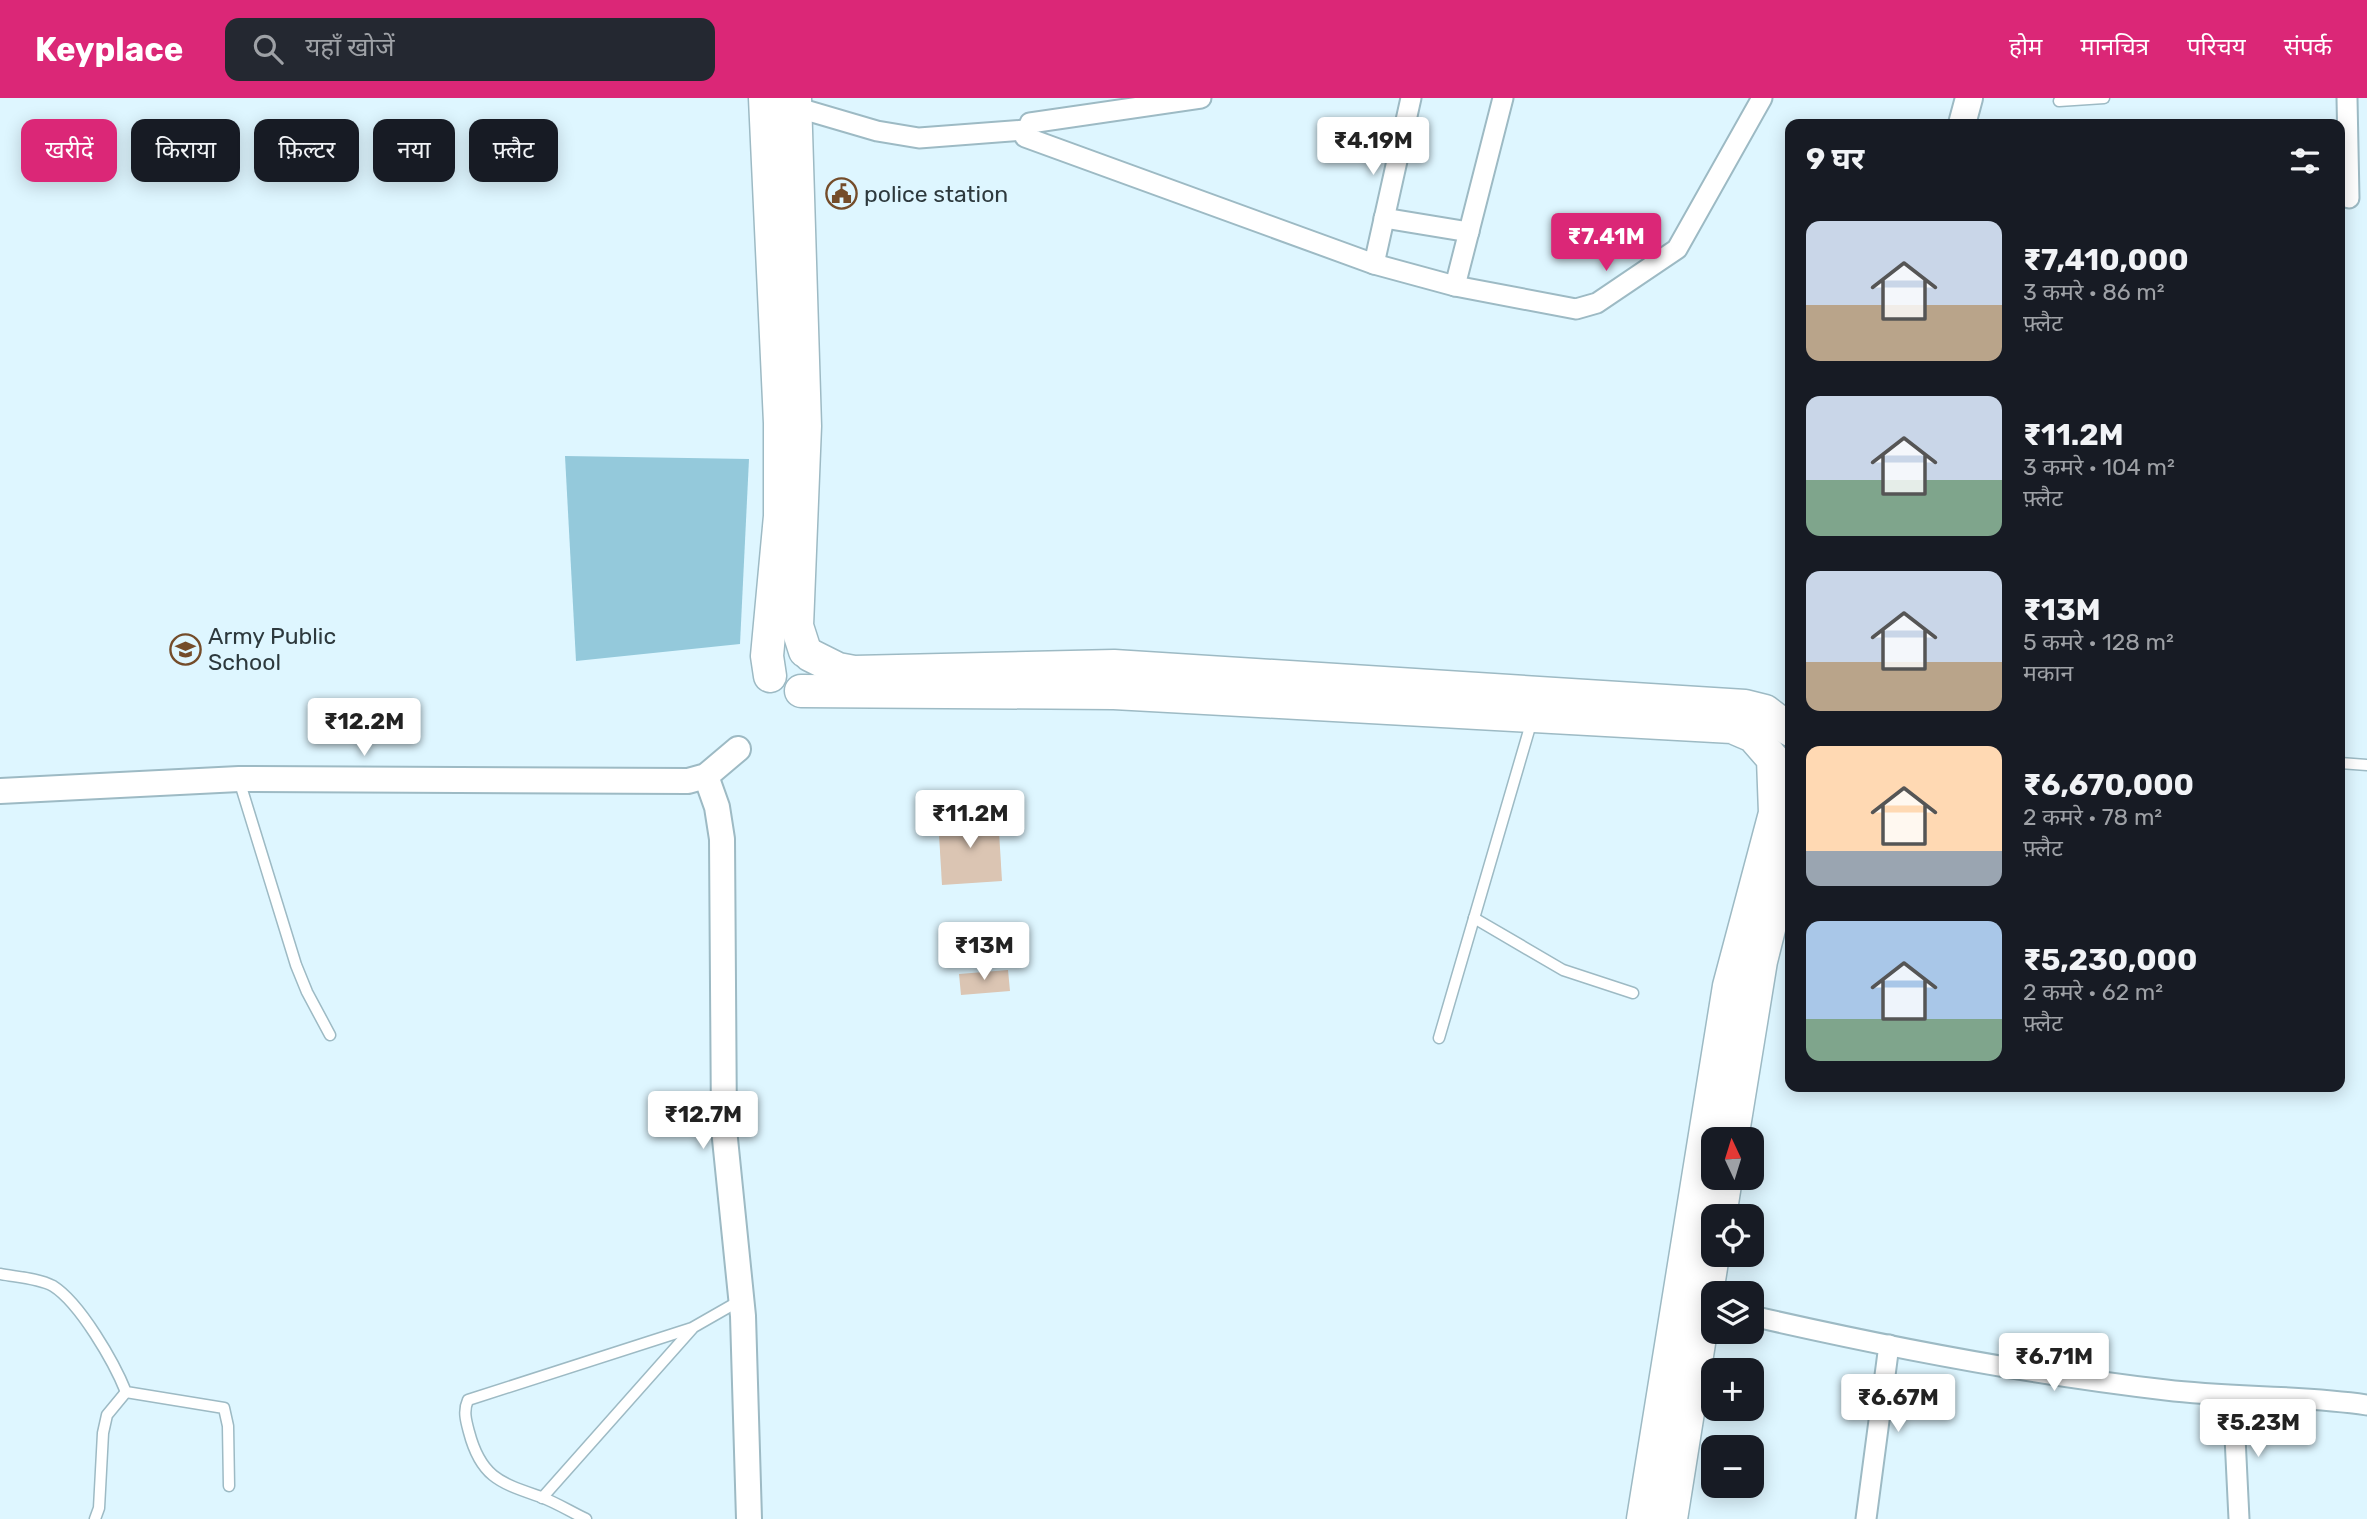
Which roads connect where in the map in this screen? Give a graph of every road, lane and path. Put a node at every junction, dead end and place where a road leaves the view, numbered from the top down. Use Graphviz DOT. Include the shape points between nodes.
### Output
graph roads {
  1 [pos="765,98"];
  2 [pos="1202,98"];
  3 [pos="1411,98"];
  4 [pos="1503,98"];
  5 [pos="1762,98"];
  6 [pos="1969,98"];
  7 [pos="2104,98"];
  8 [pos="2347,98"];
  9 [pos="2060,101"];
  10 [pos="795,102"];
  11 [pos="1963,119"];
  12 [pos="1025,130"];
  13 [pos="2349,198"];
  14 [pos="1384,218"];
  15 [pos="1469,232"];
  16 [pos="1374,264"];
  17 [pos="1455,286"];
  18 [pos="807,653"];
  19 [pos="770,676"];
  20 [pos="801,691"];
  21 [pos="1533,716"];
  22 [pos="1782,736"];
  23 [pos="738,749"];
  24 [pos="2345,763"];
  25 [pos="2367,765"];
  26 [pos="706,776"];
  27 [pos="239,779"];
  28 [pos="0,791"];
  29 [pos="1785,865"];
  30 [pos="1474,918"];
  31 [pos="1633,993"];
  32 [pos="330,1035"];
  33 [pos="1439,1038"];
  34 [pos="1734,1127"];
  35 [pos="0,1274"];
  36 [pos="741,1300"];
  37 [pos="1764,1319"];
  38 [pos="692,1328"];
  39 [pos="1702,1344"];
  40 [pos="1889,1345"];
  41 [pos="126,1392"];
  42 [pos="2232,1396"];
  43 [pos="2367,1405"];
  44 [pos="229,1486"];
  45 [pos="542,1498"];
  46 [pos="94,1519"];
  47 [pos="586,1519"];
  48 [pos="749,1519"];
  49 [pos="1643,1519"];
  50 [pos="1671,1519"];
  51 [pos="1866,1519"];
  52 [pos="2239,1519"];
  1 -- 19 [label="highway" via="780,423 780,516 767,656"];
  2 -- 12 [label="street" via="1030,123"];
  3 -- 14 [label="street"];
  4 -- 15 [label="street"];
  5 -- 17 [label="street" via="1677,249 1597,303 1585,309 1556,307"];
  6 -- 11 [label="main road"];
  7 -- 9 [label="lane"];
  8 -- 13 [label="street"];
  10 -- 12 [label="street" via="877,131 919,138"];
  10 -- 18 [label="highway" via="805,426 797,626"];
  12 -- 16 [label="street" via="1032,141"];
  14 -- 15 [label="street"];
  14 -- 16 [label="street"];
  15 -- 17 [label="street"];
  16 -- 17 [label="street"];
  18 -- 19 [label="highway" via="798,648 782,649 771,661"];
  18 -- 20 [label="highway" via="815,676"];
  18 -- 22 [label="highway" via="854,672 1114,666 1745,706 1765,711"];
  19 -- 20 [label="highway" via="780,690"];
  20 -- 21 [label="highway" via="1114,693"];
  21 -- 22 [label="highway" via="1732,727 1753,736"];
  21 -- 30 [label="lane"];
  22 -- 49 [label="highway" via="1775,772 1775,813 1728,986"];
  23 -- 26 [label="street"];
  24 -- 25 [label="lane"];
  26 -- 27 [label="street" via="688,781 627,782"];
  26 -- 36 [label="street" via="722,839 724,1129"];
  27 -- 28 [label="street"];
  27 -- 32 [label="lane" via="296,965"];
  29 -- 34 [label="highway" via="1761,961"];
  30 -- 31 [label="lane" via="1563,970"];
  30 -- 33 [label="lane"];
  35 -- 41 [label="lane" via="57,1290 102,1342"];
  36 -- 38 [label="lane"];
  36 -- 48 [label="street"];
  37 -- 40 [label="street"];
  38 -- 45 [label="lane"];
  38 -- 45 [label="lane" via="468,1400 465,1408 472,1443 487,1469 508,1487"];
  39 -- 50 [label="highway"];
  40 -- 42 [label="street" via="2164,1390"];
  40 -- 51 [label="street"];
  41 -- 44 [label="lane" via="224,1408"];
  41 -- 46 [label="lane" via="107,1416 99,1508"];
  42 -- 43 [label="street" via="2291,1396"];
  42 -- 52 [label="street"];
  45 -- 47 [label="lane"];
}
